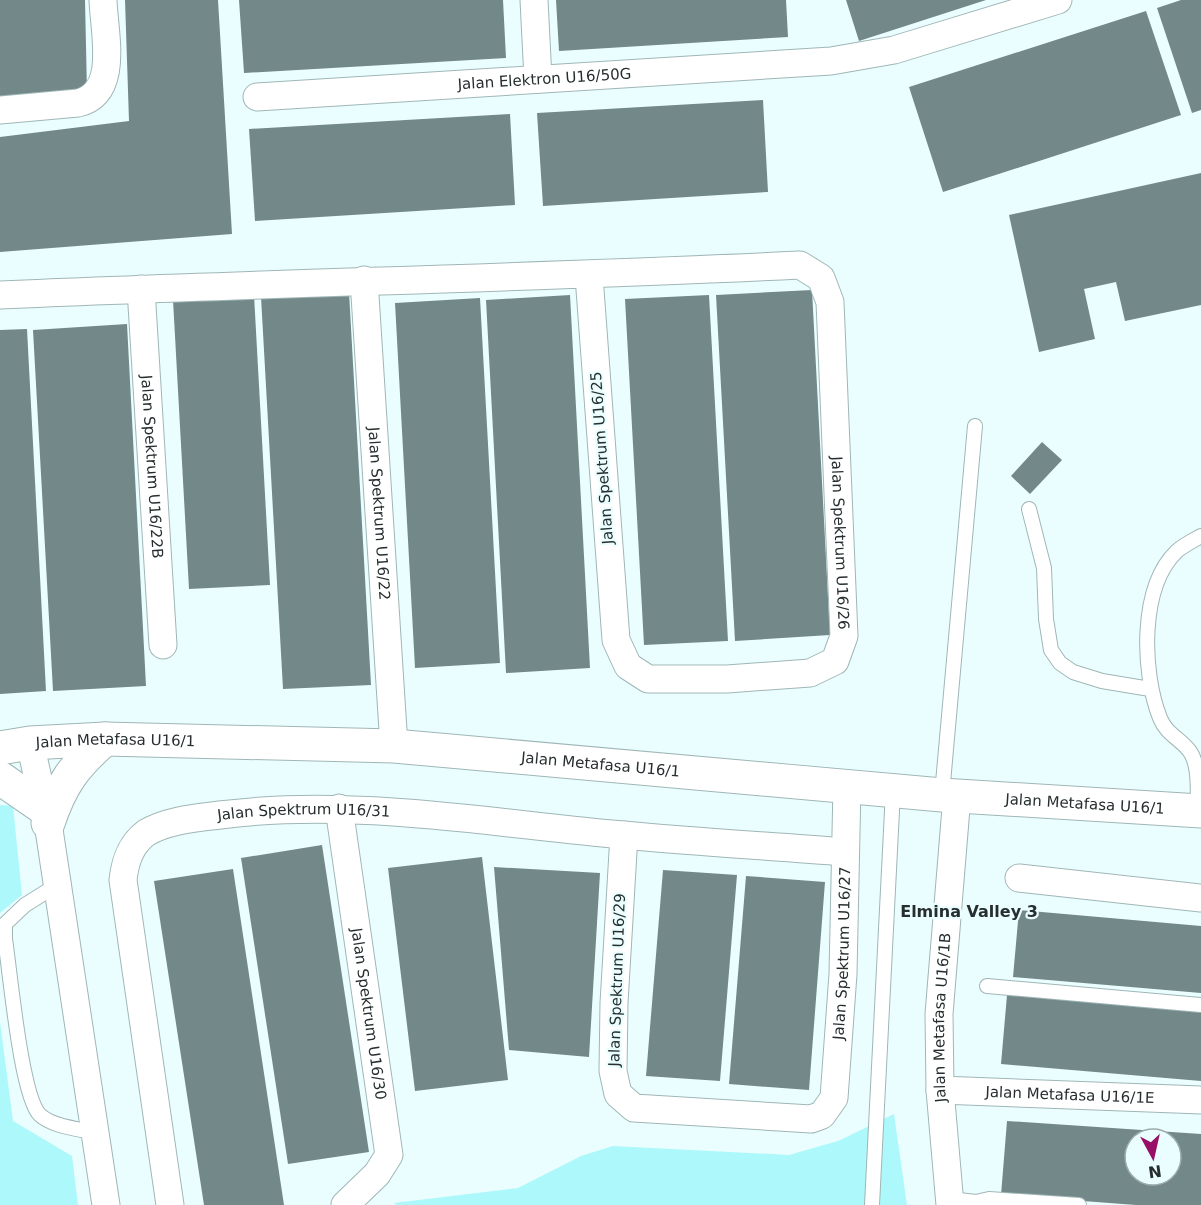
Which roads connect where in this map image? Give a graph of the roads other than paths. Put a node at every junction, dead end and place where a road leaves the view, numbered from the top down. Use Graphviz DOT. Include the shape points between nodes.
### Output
graph roads {
  1 [pos="103,0"];
  2 [pos="534,0"];
  3 [pos="1058,0"];
  4 [pos="538,79"];
  5 [pos="257,97"];
  6 [pos="0,110"];
  7 [pos="589,276"];
  8 [pos="364,280"];
  9 [pos="141,289"];
  10 [pos="0,295"];
  11 [pos="975,426"];
  12 [pos="1029,509"];
  13 [pos="1201,536"];
  14 [pos="616,640"];
  15 [pos="163,645"];
  16 [pos="1150,689"];
  17 [pos="105,739"];
  18 [pos="15,746"];
  19 [pos="394,746"];
  20 [pos="0,778"];
  21 [pos="847,786"];
  22 [pos="893,791"];
  23 [pos="949,796"];
  24 [pos="339,808"];
  25 [pos="1200,811"];
  26 [pos="46,816"];
  27 [pos="624,835"];
  28 [pos="844,852"];
  29 [pos="1019,878"];
  30 [pos="57,885"];
  31 [pos="1201,898"];
  32 [pos="987,986"];
  33 [pos="1201,1005"];
  34 [pos="940,1090"];
  35 [pos="1201,1100"];
  36 [pos="822,1115"];
  37 [pos="96,1133"];
  38 [pos="950,1202"];
  39 [pos="106,1205"];
  40 [pos="170,1205"];
  41 [pos="345,1205"];
  42 [pos="872,1205"];
  43 [pos="1079,1205"];
  1 -- 6 [label="street" via="106,70 100,90 90,100 78,103"];
  2 -- 4 [label="street"];
  3 -- 4 [label="street, Jalan Elektron U16/50G" via="894,50 831,61"];
  4 -- 5 [label="street, Jalan Elektron U16/50G"];
  7 -- 8 [label="street"];
  7 -- 14 [label="street, Jalan Spektrum U16/25"];
  7 -- 14 [label="street, Jalan Spektrum U16/26" via="800,265 821,278 830,302 844,636 835,661 810,673 648,679 628,666"];
  8 -- 9 [label="street"];
  8 -- 19 [label="street, Jalan Spektrum U16/22"];
  9 -- 10 [label="street"];
  9 -- 15 [label="street, Jalan Spektrum U16/22B"];
  11 -- 23 [label="lane"];
  12 -- 16 [label="lane" via="1044,568 1051,651 1073,672"];
  13 -- 16 [label="lane" via="1178,550 1163,569 1150,606"];
  16 -- 25 [label="lane" via="1161,721 1172,737 1189,749 1196,769"];
  17 -- 18 [label="street, Jalan Metafasa U16/1"];
  17 -- 19 [label="street, Jalan Metafasa U16/1"];
  17 -- 26 [label="street" via="78,763"];
  18 -- 26 [label="street"];
  19 -- 21 [label="street, Jalan Metafasa U16/1"];
  20 -- 26 [label="street"];
  21 -- 22 [label="street, Jalan Metafasa U16/1"];
  21 -- 28 [label="street, Jalan Spektrum U16/27"];
  22 -- 23 [label="street, Jalan Metafasa U16/1"];
  22 -- 42 [label="lane"];
  23 -- 25 [label="street, Jalan Metafasa U16/1"];
  23 -- 34 [label="street, Jalan Metafasa U16/1B" via="939,1014"];
  24 -- 27 [label="street, Jalan Spektrum U16/31"];
  24 -- 40 [label="street, Jalan Spektrum U16/31" via="266,809 171,823 147,833 134,845 125,863 123,880"];
  24 -- 41 [label="street, Jalan Spektrum U16/30" via="389,1155 377,1174"];
  26 -- 30 [label="street"];
  27 -- 28 [label="street, Jalan Spektrum U16/31"];
  27 -- 36 [label="street, Jalan Spektrum U16/29" via="614,1003 618,1094 634,1108 799,1120"];
  28 -- 36 [label="street, Jalan Spektrum U16/27" via="843,974 834,1098"];
  29 -- 31 [label="street"];
  30 -- 37 [label="street"];
  30 -- 37 [label="lane" via="25,905 5,924 27,1088 40,1115"];
  32 -- 33 [label="lane"];
  34 -- 35 [label="street, Jalan Metafasa U16/1E"];
  34 -- 38 [label="street, Jalan Metafasa U16/1B"];
  37 -- 39 [label="street"];
  38 -- 43 [label="lane" via="989,1199"];
}
